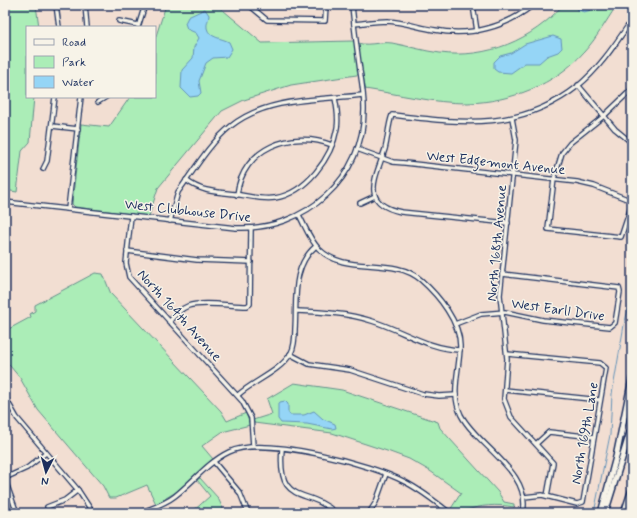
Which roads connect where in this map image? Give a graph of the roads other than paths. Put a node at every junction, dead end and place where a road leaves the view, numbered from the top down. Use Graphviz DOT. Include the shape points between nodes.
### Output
graph roads {
  1 [pos="56,5"];
  2 [pos="85,5"];
  3 [pos="144,5"];
  4 [pos="249,5"];
  5 [pos="326,5"];
  6 [pos="352,5"];
  7 [pos="473,5"];
  8 [pos="533,5"];
  9 [pos="118,21"];
  10 [pos="632,22"];
  11 [pos="354,24"];
  12 [pos="59,26"];
  13 [pos="87,26"];
  14 [pos="138,26"];
  15 [pos="477,31"];
  16 [pos="578,86"];
  17 [pos="632,90"];
  18 [pos="363,95"];
  19 [pos="55,98"];
  20 [pos="81,98"];
  21 [pos="104,98"];
  22 [pos="335,98"];
  23 [pos="98,102"];
  24 [pos="604,116"];
  25 [pos="512,118"];
  26 [pos="52,126"];
  27 [pos="78,129"];
  28 [pos="632,143"];
  29 [pos="332,145"];
  30 [pos="357,149"];
  31 [pos="381,158"];
  32 [pos="43,169"];
  33 [pos="513,175"];
  34 [pos="554,179"];
  35 [pos="186,180"];
  36 [pos="237,194"];
  37 [pos="374,196"];
  38 [pos="632,201"];
  39 [pos="5,202"];
  40 [pos="360,204"];
  41 [pos="632,204"];
  42 [pos="68,209"];
  43 [pos="299,215"];
  44 [pos="131,216"];
  45 [pos="170,221"];
  46 [pos="508,223"];
  47 [pos="251,228"];
  48 [pos="316,246"];
  49 [pos="127,251"];
  50 [pos="251,262"];
  51 [pos="502,274"];
  52 [pos="296,312"];
  53 [pos="501,312"];
  54 [pos="169,322"];
  55 [pos="455,324"];
  56 [pos="460,350"];
  57 [pos="290,354"];
  58 [pos="507,354"];
  59 [pos="632,379"];
  60 [pos="505,390"];
  61 [pos="238,395"];
  62 [pos="456,395"];
  63 [pos="5,397"];
  64 [pos="600,400"];
  65 [pos="632,426"];
  66 [pos="594,437"];
  67 [pos="536,444"];
  68 [pos="253,446"];
  69 [pos="282,449"];
  70 [pos="46,453"];
  71 [pos="214,462"];
  72 [pos="386,474"];
  73 [pos="5,479"];
  74 [pos="632,489"];
  75 [pos="78,490"];
  76 [pos="547,496"];
  77 [pos="524,497"];
  78 [pos="632,505"];
  79 [pos="48,508"];
  80 [pos="146,512"];
  81 [pos="17,513"];
  82 [pos="93,513"];
  83 [pos="140,513"];
  84 [pos="248,513"];
  85 [pos="336,513"];
  86 [pos="369,513"];
  87 [pos="450,513"];
  88 [pos="522,513"];
  89 [pos="601,513"];
  90 [pos="605,513"];
  91 [pos="624,513"];
  92 [pos="629,513"];
  1 -- 12 [label="street"];
  2 -- 13 [label="street"];
  3 -- 14 [label="street"];
  4 -- 5 [label="street" via="267,20 325,21"];
  6 -- 11 [label="street, West Clubhouse Drive"];
  7 -- 15 [label="street"];
  8 -- 15 [label="street" via="506,22"];
  9 -- 14 [label="street"];
  10 -- 16 [label="street" via="606,56"];
  11 -- 15 [label="street" via="387,21 444,32"];
  11 -- 18 [label="street, West Clubhouse Drive"];
  16 -- 24 [label="street"];
  16 -- 25 [label="street" via="549,104"];
  17 -- 24 [label="street"];
  18 -- 22 [label="street"];
  18 -- 30 [label="street, West Clubhouse Drive" via="363,124"];
  19 -- 26 [label="street"];
  20 -- 27 [label="street"];
  21 -- 23 [label="street"];
  22 -- 29 [label="street" via="338,122"];
  22 -- 35 [label="street" via="293,102 242,119 222,135"];
  24 -- 28 [label="street"];
  24 -- 34 [label="street" via="570,143 562,153"];
  25 -- 31 [label="street" via="471,123 392,115"];
  25 -- 33 [label="street, North 168th Avenue" via="516,140"];
  26 -- 27 [label="street"];
  26 -- 32 [label="street" via="47,161"];
  27 -- 42 [label="street"];
  29 -- 36 [label="street" via="314,174 288,193 272,198"];
  29 -- 36 [label="street" via="318,140 300,139 263,151 242,172"];
  30 -- 31 [label="street, West Edgemont Avenue"];
  30 -- 43 [label="street, West Clubhouse Drive" via="346,172 331,191"];
  31 -- 33 [label="street, West Edgemont Avenue"];
  31 -- 37 [label="street"];
  33 -- 34 [label="street, West Edgemont Avenue"];
  33 -- 46 [label="street, North 168th Avenue"];
  34 -- 38 [label="street, West Edgemont Avenue" via="594,186"];
  34 -- 41 [label="street" via="548,229 621,237"];
  35 -- 36 [label="street" via="203,190"];
  35 -- 45 [label="street" via="178,192"];
  37 -- 40 [label="street"];
  37 -- 46 [label="street" via="388,209 401,212"];
  39 -- 42 [label="street, West Clubhouse Drive"];
  42 -- 44 [label="street, West Clubhouse Drive"];
  43 -- 47 [label="street, West Clubhouse Drive" via="274,225"];
  43 -- 48 [label="street"];
  44 -- 45 [label="street, West Clubhouse Drive"];
  44 -- 49 [label="street, North 164th Avenue"];
  45 -- 47 [label="street, West Clubhouse Drive"];
  46 -- 51 [label="street, North 168th Avenue"];
  47 -- 50 [label="street"];
  48 -- 52 [label="street" via="306,255 300,267"];
  48 -- 55 [label="street" via="342,261 396,268 409,273 426,285"];
  49 -- 50 [label="street" via="197,260"];
  49 -- 54 [label="street, North 164th Avenue" via="129,277"];
  50 -- 54 [label="street" via="250,304 189,306"];
  51 -- 53 [label="street, North 168th Avenue"];
  51 -- 53 [label="street, West Earll Drive" via="619,288 620,292 613,326 543,320 512,312"];
  52 -- 56 [label="street" via="359,317 437,347"];
  52 -- 57 [label="street" via="294,344"];
  53 -- 55 [label="street, West Earll Drive" via="477,315"];
  53 -- 58 [label="street, North 168th Avenue"];
  54 -- 61 [label="street, North 164th Avenue"];
  55 -- 56 [label="street"];
  56 -- 62 [label="street"];
  57 -- 61 [label="street" via="282,363"];
  57 -- 62 [label="street" via="309,364 350,370 429,395"];
  58 -- 60 [label="street, North 168th Avenue"];
  58 -- 64 [label="street, North 169th Lane" via="604,365 606,369"];
  59 -- 89 [label="highway" via="618,450"];
  60 -- 64 [label="street"];
  60 -- 67 [label="street, North 168th Avenue" via="508,413"];
  61 -- 68 [label="street, North 164th Avenue" via="251,418"];
  62 -- 77 [label="street" via="462,417 517,479"];
  63 -- 70 [label="street" via="17,418"];
  64 -- 66 [label="street, North 169th Lane"];
  65 -- 90 [label="highway"];
  66 -- 67 [label="street" via="549,432"];
  66 -- 76 [label="street, North 169th Lane" via="581,504"];
  67 -- 76 [label="street, North 168th Avenue" via="553,463"];
  68 -- 69 [label="street"];
  68 -- 71 [label="street" via="233,450"];
  69 -- 72 [label="street" via="322,454"];
  69 -- 85 [label="street" via="281,474 288,487 300,496 323,503"];
  70 -- 73 [label="street" via="27,468"];
  70 -- 75 [label="street"];
  71 -- 80 [label="street" via="174,497"];
  71 -- 84 [label="street" via="240,494"];
  72 -- 86 [label="street" via="376,502"];
  72 -- 87 [label="street" via="406,482"];
  73 -- 81 [label="street"];
  74 -- 91 [label="highway"];
  75 -- 79 [label="street"];
  75 -- 82 [label="street"];
  76 -- 77 [label="street"];
  77 -- 88 [label="street"];
  78 -- 92 [label="highway"];
  80 -- 83 [label="street"];
}
